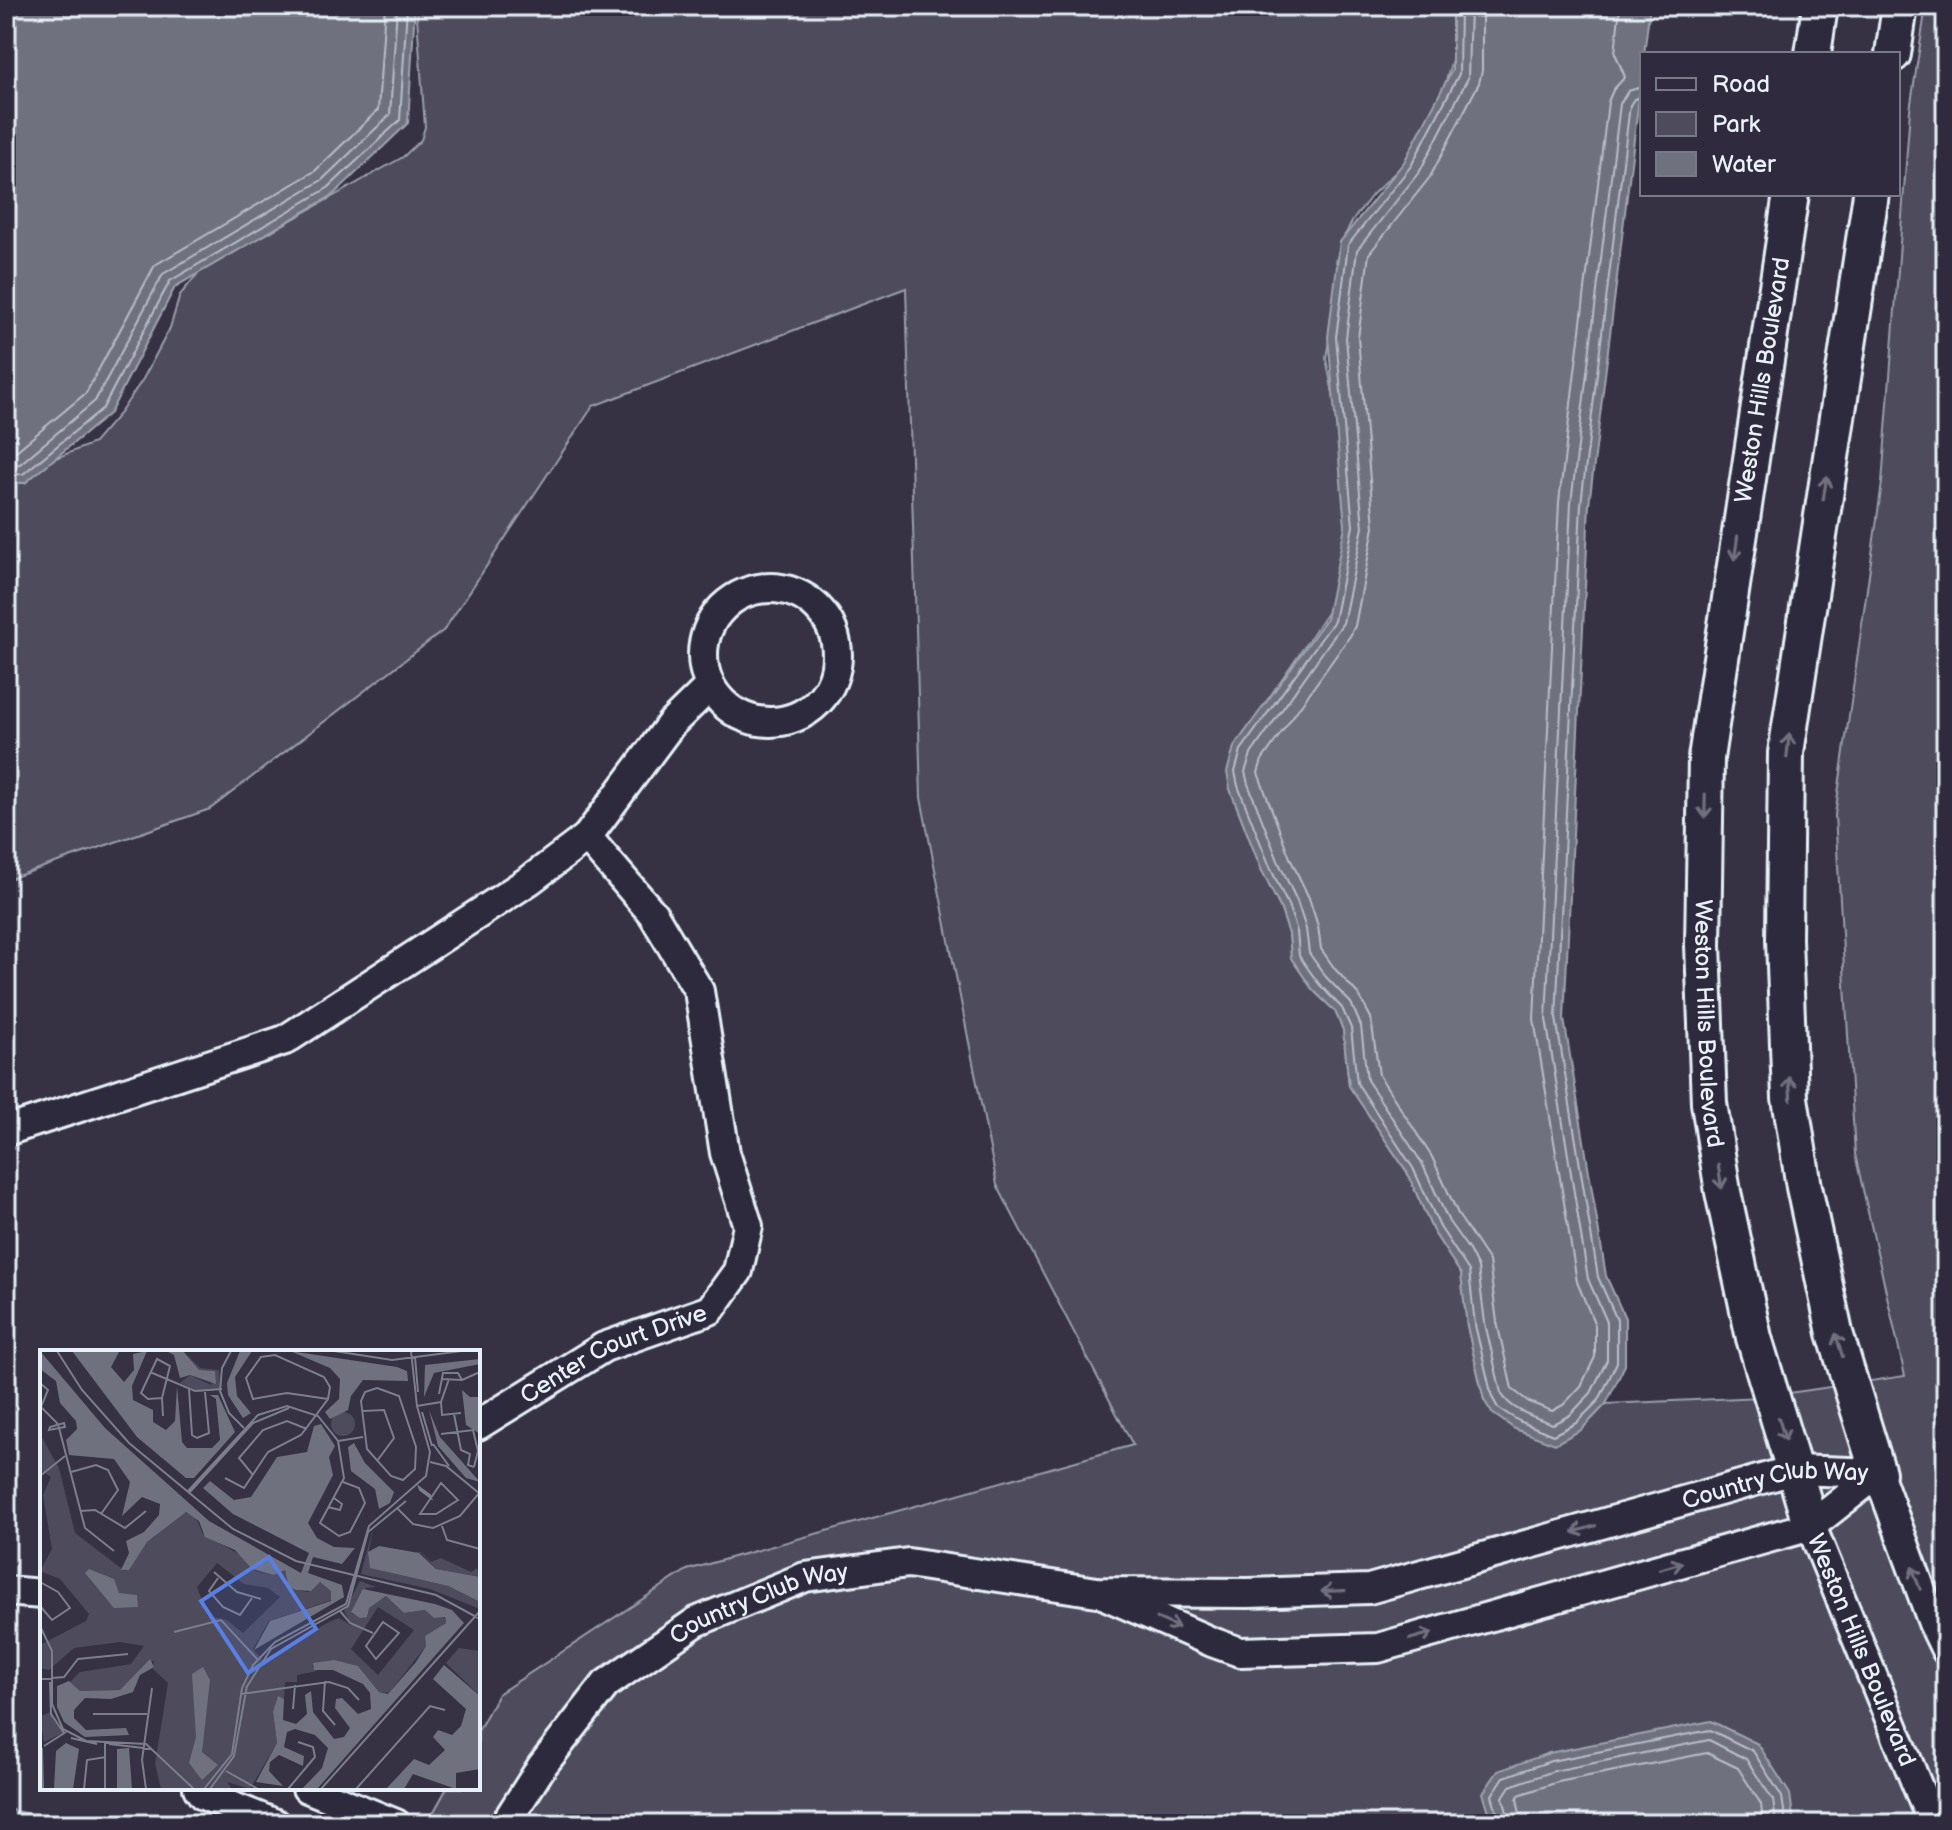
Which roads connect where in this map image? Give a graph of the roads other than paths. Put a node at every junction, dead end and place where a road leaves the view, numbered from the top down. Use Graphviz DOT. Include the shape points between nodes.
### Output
graph roads {
  1 [pos="1820,6"];
  2 [pos="1900,6"];
  3 [pos="1813,52"];
  4 [pos="1893,52"];
  5 [pos="1791,196"];
  6 [pos="1871,196"];
  7 [pos="710,686"];
  8 [pos="587,837"];
  9 [pos="6,1131"];
  10 [pos="480,1424"];
  11 [pos="1794,1470"];
  12 [pos="1878,1473"];
  13 [pos="1811,1526"];
  14 [pos="6,1591"];
  15 [pos="1097,1592"];
  16 [pos="40,1594"];
  17 [pos="1946,1650"];
  18 [pos="199,1790"];
  19 [pos="312,1790"];
  20 [pos="276,1824"];
  21 [pos="396,1824"];
  22 [pos="505,1824"];
  23 [pos="1933,1824"];
  1 -- 3 [label="street"];
  2 -- 4 [label="street"];
  5 -- 11 [label="street, Weston Hills Boulevard, one-way" via="1706,758 1703,945 1709,1103 1723,1192 1754,1338"];
  12 -- 6 [label="street, one-way" via="1835,1333 1804,1187 1790,1098 1784,939 1786,753"];
  7 -- 7 [label="street" via="742,717 787,721 807,712 835,677 834,632 823,612 797,593 765,587 744,592 711,622 703,665"];
  7 -- 8 [label="street" via="671,724"];
  8 -- 9 [label="street" via="285,1040"];
  8 -- 10 [label="street, Center Court Drive" via="653,914 699,991 725,1153 748,1226 738,1271 710,1310 604,1347"];
  11 -- 12 [label="street, Country Club Way"];
  11 -- 13 [label="street, Weston Hills Boulevard"];
  11 -- 15 [label="street, Country Club Way, one-way" via="1369,1589"];
  12 -- 13 [label="street, Country Club Way"];
  17 -- 12 [label="street, one-way"];
  15 -- 13 [label="street, Country Club Way, one-way" via="1240,1652 1378,1648"];
  13 -- 23 [label="street, Weston Hills Boulevard"];
  14 -- 16 [label="street"];
  15 -- 22 [label="street, Country Club Way" via="908,1563 805,1577 696,1622 606,1684"];
  18 -- 20 [label="street"];
  19 -- 21 [label="street"];
}
